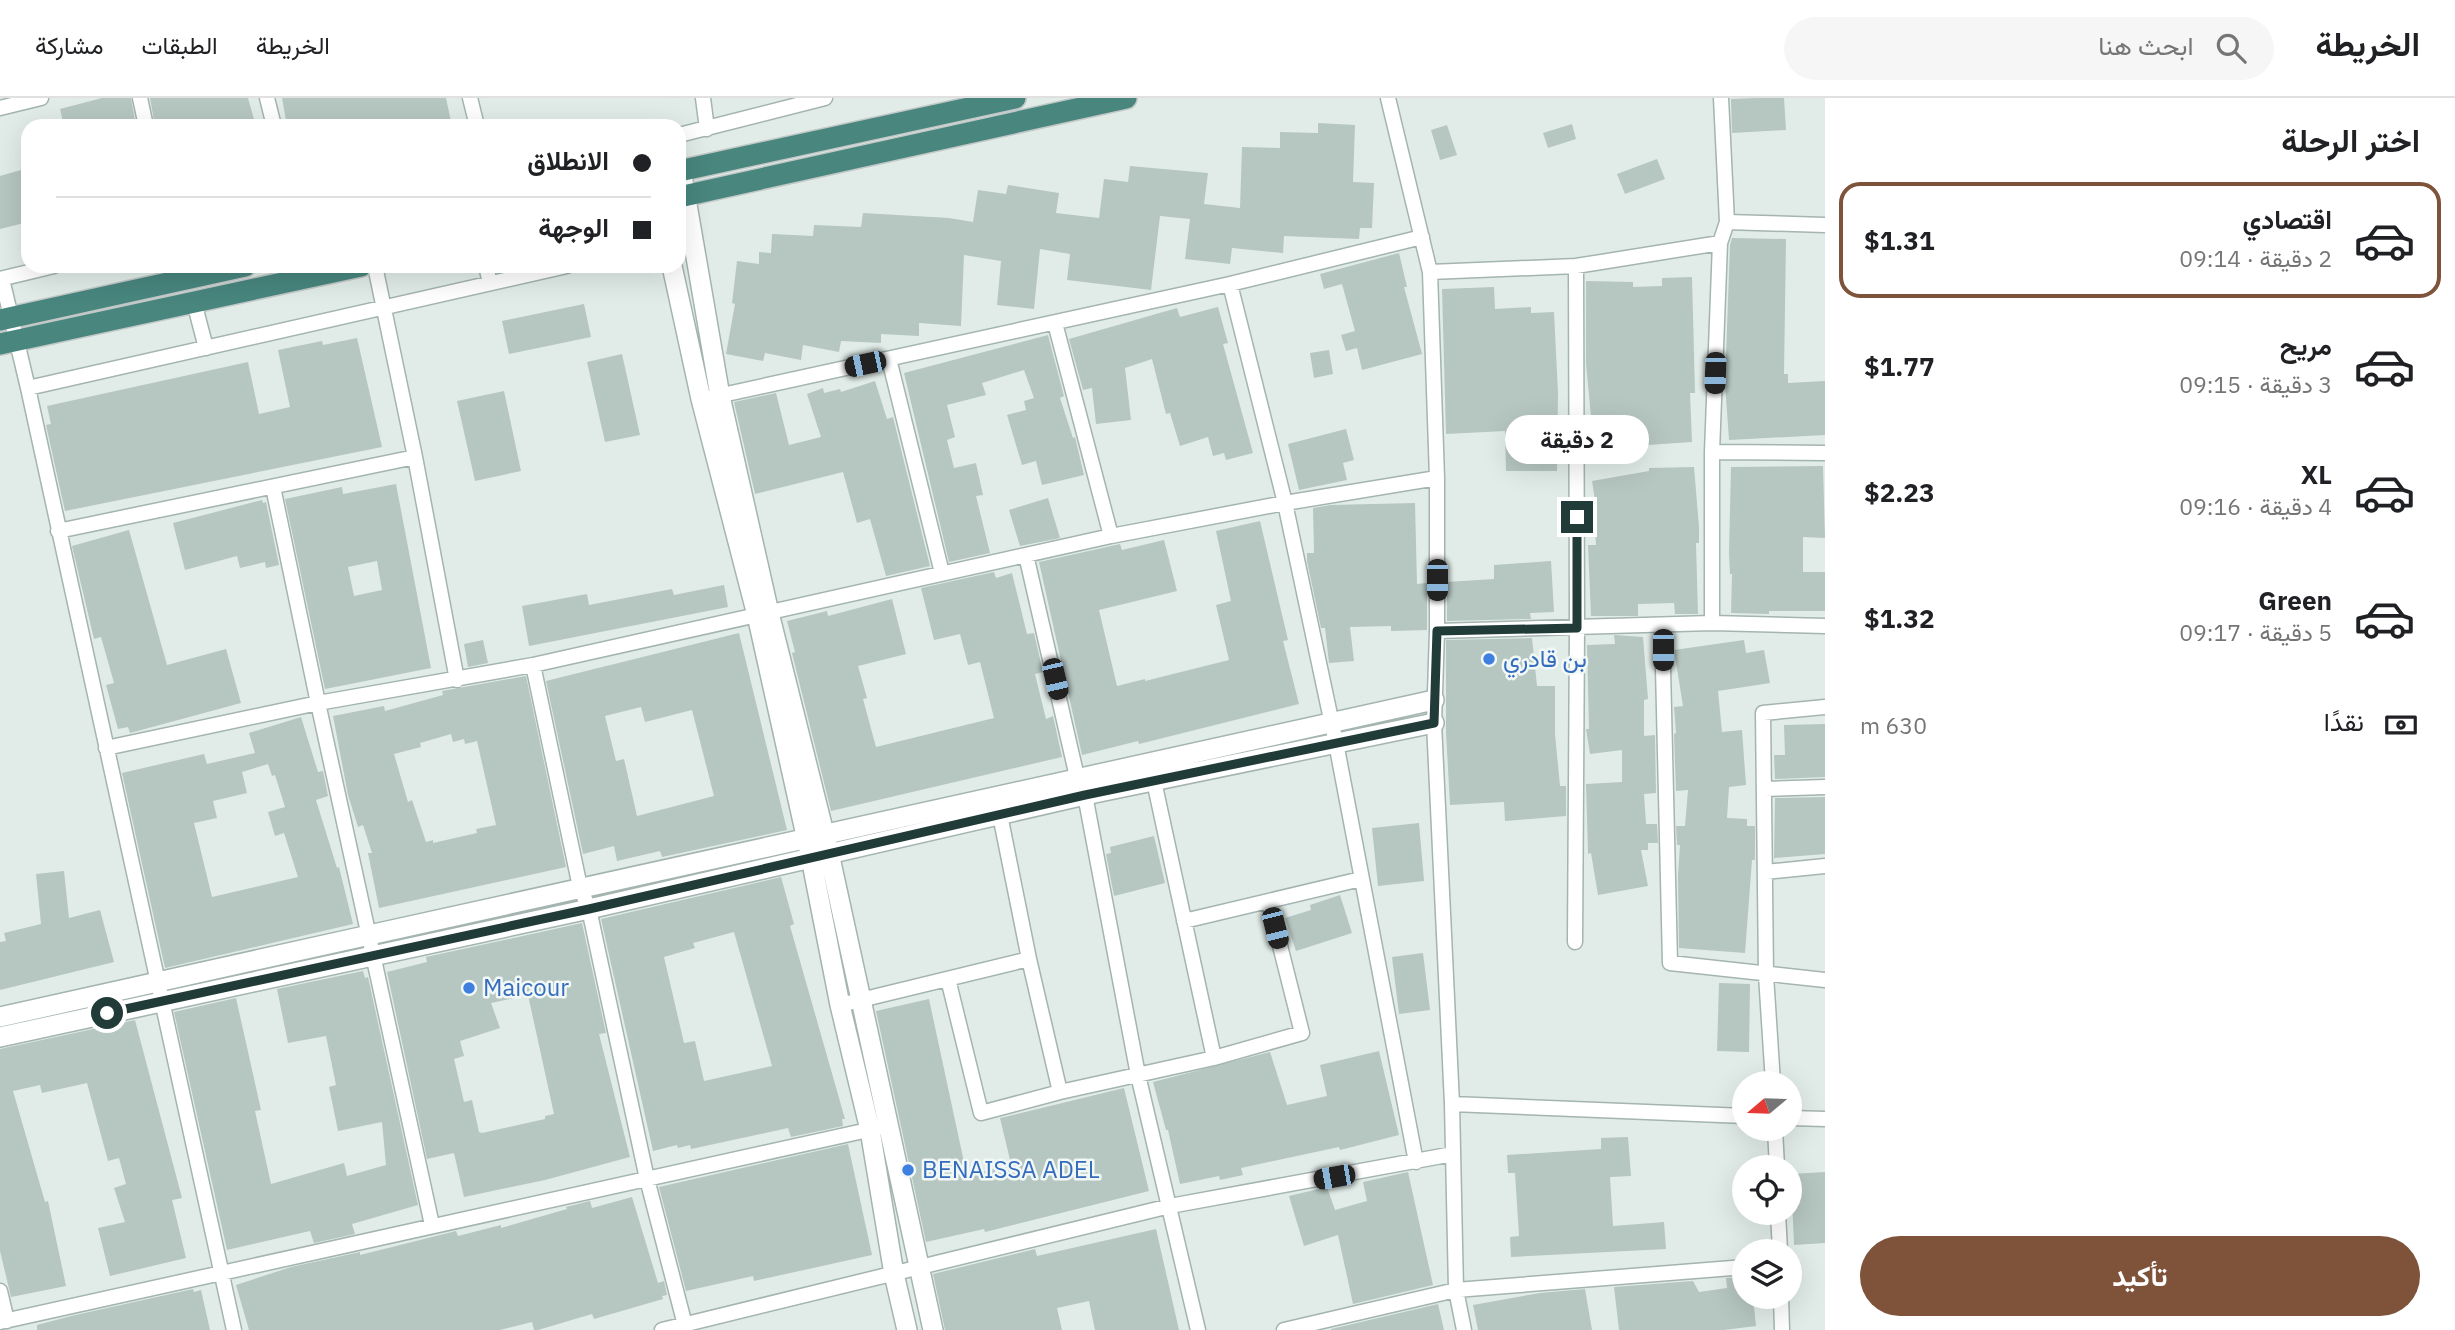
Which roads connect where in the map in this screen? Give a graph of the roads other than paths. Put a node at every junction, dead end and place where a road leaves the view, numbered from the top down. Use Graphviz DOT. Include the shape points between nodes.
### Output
graph roads {
  1 [pos="41,98"];
  2 [pos="139,98"];
  3 [pos="267,98"];
  4 [pos="470,98"];
  5 [pos="703,98"];
  6 [pos="825,98"];
  7 [pos="1015,98"];
  8 [pos="1126,98"];
  9 [pos="1388,98"];
  10 [pos="1721,98"];
  11 [pos="0,107"];
  12 [pos="144,119"];
  13 [pos="272,119"];
  14 [pos="475,119"];
  15 [pos="707,129"];
  16 [pos="686,134"];
  17 [pos="686,169"];
  18 [pos="686,195"];
  19 [pos="686,218"];
  20 [pos="1727,222"];
  21 [pos="1825,225"];
  22 [pos="1422,237"];
  23 [pos="1720,243"];
  24 [pos="1576,266"];
  25 [pos="1430,272"];
  26 [pos="25,273"];
  27 [pos="178,273"];
  28 [pos="329,273"];
  29 [pos="377,273"];
  30 [pos="488,273"];
  31 [pos="535,273"];
  32 [pos="674,273"];
  33 [pos="1,279"];
  34 [pos="490,283"];
  35 [pos="1230,285"];
  36 [pos="194,302"];
  37 [pos="385,306"];
  38 [pos="6,319"];
  39 [pos="1055,323"];
  40 [pos="8,342"];
  41 [pos="206,348"];
  42 [pos="889,359"];
  43 [pos="29,388"];
  44 [pos="711,398"];
  45 [pos="1712,452"];
  46 [pos="1825,453"];
  47 [pos="415,457"];
  48 [pos="1437,478"];
  49 [pos="274,487"];
  50 [pos="1285,503"];
  51 [pos="58,531"];
  52 [pos="1111,536"];
  53 [pos="1026,555"];
  54 [pos="942,573"];
  55 [pos="763,614"];
  56 [pos="1712,623"];
  57 [pos="1662,626"];
  58 [pos="1825,626"];
  59 [pos="1577,628"];
  60 [pos="1437,631"];
  61 [pos="533,665"];
  62 [pos="457,680"];
  63 [pos="1434,700"];
  64 [pos="318,703"];
  65 [pos="1825,707"];
  66 [pos="1331,722"];
  67 [pos="1434,723"];
  68 [pos="1336,743"];
  69 [pos="106,748"];
  70 [pos="1152,771"];
  71 [pos="1081,786"];
  72 [pos="1825,787"];
  73 [pos="1764,789"];
  74 [pos="1000,815"];
  75 [pos="817,847"];
  76 [pos="1825,866"];
  77 [pos="1765,872"];
  78 [pos="1361,879"];
  79 [pos="580,887"];
  80 [pos="1269,902"];
  81 [pos="589,909"];
  82 [pos="1184,921"];
  83 [pos="369,934"];
  84 [pos="1575,942"];
  85 [pos="373,954"];
  86 [pos="1029,959"];
  87 [pos="1766,975"];
  88 [pos="948,979"];
  89 [pos="1825,981"];
  90 [pos="159,992"];
  91 [pos="860,1000"];
  92 [pos="840,1005"];
  93 [pos="0,1017"];
  94 [pos="0,1037"];
  95 [pos="1214,1058"];
  96 [pos="1772,1071"];
  97 [pos="1138,1075"];
  98 [pos="1060,1092"];
  99 [pos="1451,1104"];
  100 [pos="1732,1115"];
  101 [pos="1802,1118"];
  102 [pos="1825,1119"];
  103 [pos="879,1128"];
  104 [pos="1453,1154"];
  105 [pos="1416,1161"];
  106 [pos="647,1179"];
  107 [pos="1170,1206"];
  108 [pos="432,1225"];
  109 [pos="920,1266"];
  110 [pos="1732,1268"];
  111 [pos="222,1273"];
  112 [pos="894,1274"];
  113 [pos="1455,1290"];
  114 [pos="0,1291"];
  115 [pos="1781,1309"];
  116 [pos="4,1321"];
  117 [pos="685,1325"];
  118 [pos="234,1330"];
  119 [pos="662,1330"];
  120 [pos="907,1330"];
  121 [pos="933,1330"];
  122 [pos="1198,1330"];
  123 [pos="1284,1330"];
  124 [pos="1464,1330"];
  125 [pos="1782,1330"];
  1 -- 11 [label="street"];
  2 -- 12 [label="street"];
  3 -- 13 [label="street"];
  4 -- 14 [label="street"];
  5 -- 15 [label="street"];
  6 -- 15 [label="street"];
  7 -- 17 [label="highway"];
  8 -- 18 [label="highway"];
  9 -- 22 [label="street"];
  10 -- 20 [label="street"];
  15 -- 16 [label="street"];
  19 -- 44 [label="street"];
  20 -- 21 [label="street"];
  20 -- 23 [label="street"];
  22 -- 25 [label="street"];
  22 -- 35 [label="street"];
  23 -- 24 [label="street"];
  23 -- 45 [label="street"];
  24 -- 25 [label="street"];
  24 -- 59 [label="street"];
  25 -- 48 [label="street"];
  26 -- 33 [label="street"];
  27 -- 38 [label="highway"];
  28 -- 36 [label="highway"];
  29 -- 37 [label="street"];
  30 -- 34 [label="street"];
  31 -- 34 [label="street"];
  32 -- 44 [label="street"];
  33 -- 38 [label="street"];
  34 -- 37 [label="street"];
  35 -- 39 [label="street"];
  35 -- 50 [label="street"];
  36 -- 40 [label="highway"];
  36 -- 41 [label="street"];
  37 -- 41 [label="street"];
  37 -- 47 [label="street"];
  38 -- 40 [label="street"];
  39 -- 42 [label="street"];
  39 -- 52 [label="street"];
  40 -- 43 [label="street"];
  41 -- 43 [label="street"];
  42 -- 44 [label="street"];
  42 -- 54 [label="street"];
  43 -- 51 [label="street"];
  44 -- 55 [label="street"];
  45 -- 46 [label="street"];
  45 -- 56 [label="street"];
  47 -- 49 [label="street"];
  47 -- 62 [label="street"];
  48 -- 50 [label="street"];
  48 -- 60 [label="street"];
  49 -- 51 [label="street"];
  49 -- 64 [label="street"];
  50 -- 52 [label="street"];
  50 -- 66 [label="street"];
  51 -- 69 [label="street"];
  52 -- 53 [label="street"];
  53 -- 54 [label="street"];
  53 -- 71 [label="street"];
  54 -- 55 [label="street"];
  55 -- 61 [label="street"];
  55 -- 75 [label="street"];
  56 -- 57 [label="street"];
  56 -- 58 [label="street"];
  57 -- 59 [label="street"];
  57 -- 87 [label="street" via="1670,963"];
  59 -- 60 [label="street"];
  59 -- 84 [label="street"];
  60 -- 63 [label="street"];
  61 -- 62 [label="street"];
  61 -- 79 [label="street"];
  62 -- 64 [label="street"];
  63 -- 66 [label="street"];
  63 -- 67 [label="street"];
  64 -- 69 [label="street"];
  64 -- 83 [label="street"];
  65 -- 73 [label="street" via="1763,713"];
  66 -- 68 [label="street"];
  66 -- 70 [label="street"];
  67 -- 68 [label="street"];
  67 -- 99 [label="street"];
  68 -- 70 [label="street"];
  68 -- 78 [label="street"];
  69 -- 90 [label="street"];
  70 -- 71 [label="street"];
  70 -- 82 [label="street"];
  71 -- 74 [label="street"];
  71 -- 75 [label="street"];
  71 -- 97 [label="street"];
  72 -- 73 [label="street"];
  73 -- 77 [label="street"];
  74 -- 75 [label="street"];
  74 -- 86 [label="street"];
  75 -- 79 [label="street"];
  75 -- 81 [label="street"];
  75 -- 91 [label="street"];
  75 -- 92 [label="street"];
  76 -- 77 [label="street"];
  77 -- 87 [label="street"];
  78 -- 80 [label="street"];
  78 -- 105 [label="street"];
  79 -- 81 [label="street"];
  79 -- 83 [label="street"];
  80 -- 82 [label="street"];
  80 -- 95 [label="street" via="1302,1033"];
  81 -- 85 [label="street"];
  81 -- 106 [label="street"];
  82 -- 95 [label="street"];
  83 -- 85 [label="street"];
  83 -- 90 [label="street"];
  85 -- 90 [label="street"];
  85 -- 108 [label="street"];
  86 -- 88 [label="street"];
  86 -- 98 [label="street"];
  87 -- 89 [label="street"];
  87 -- 96 [label="street"];
  88 -- 91 [label="street"];
  88 -- 98 [label="street" via="981,1113"];
  90 -- 93 [label="street"];
  90 -- 94 [label="street"];
  90 -- 111 [label="street"];
  91 -- 92 [label="street"];
  91 -- 103 [label="street"];
  92 -- 103 [label="street"];
  95 -- 97 [label="street"];
  97 -- 98 [label="street"];
  97 -- 107 [label="street"];
  99 -- 100 [label="street"];
  99 -- 104 [label="street"];
  101 -- 102 [label="street"];
  103 -- 106 [label="street"];
  103 -- 109 [label="street"];
  103 -- 112 [label="street"];
  104 -- 105 [label="street"];
  104 -- 113 [label="street"];
  105 -- 107 [label="street"];
  106 -- 108 [label="street"];
  106 -- 117 [label="street"];
  107 -- 109 [label="street"];
  107 -- 122 [label="street"];
  108 -- 111 [label="street"];
  109 -- 112 [label="street"];
  109 -- 121 [label="street"];
  110 -- 113 [label="street"];
  111 -- 116 [label="street"];
  111 -- 118 [label="street"];
  112 -- 117 [label="street"];
  112 -- 120 [label="street"];
  113 -- 123 [label="street"];
  113 -- 124 [label="street"];
  114 -- 116 [label="street"];
  115 -- 125 [label="street"];
  117 -- 119 [label="street"];
}
